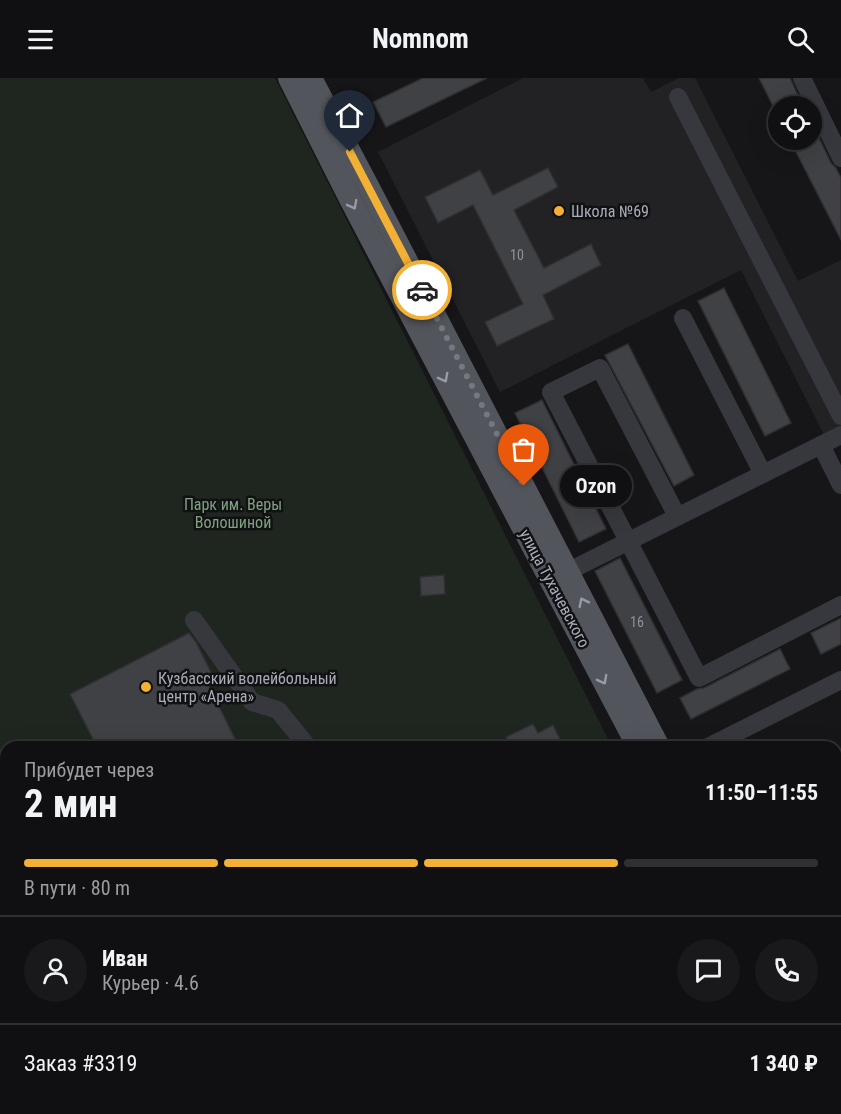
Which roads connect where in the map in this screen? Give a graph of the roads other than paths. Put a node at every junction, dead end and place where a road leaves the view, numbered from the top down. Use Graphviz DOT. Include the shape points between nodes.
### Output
graph roads {
  1 [pos="289,78"];
  2 [pos="310,78"];
  3 [pos="802,78"];
  4 [pos="678,97"];
  5 [pos="841,159"];
  6 [pos="683,318"];
  7 [pos="841,416"];
  8 [pos="841,435"];
  9 [pos="821,445"];
  10 [pos="763,474"];
  11 [pos="841,485"];
  12 [pos="677,516"];
  13 [pos="627,541"];
  14 [pos="559,575"];
  15 [pos="841,605"];
  16 [pos="194,620"];
  17 [pos="841,680"];
  18 [pos="303,741"];
  19 [pos="635,741"];
  20 [pos="656,741"];
  21 [pos="720,741"];
  1 -- 14 [label="main road, улица Тухачевского, one-way" via="350,199"];
  2 -- 14 [label="main road, улица Тухачевского" via="369,188"];
  3 -- 5 [label="street"];
  4 -- 7 [label="street"];
  6 -- 10 [label="street"];
  8 -- 9 [label="street"];
  9 -- 10 [label="street"];
  9 -- 11 [label="street"];
  10 -- 12 [label="street"];
  12 -- 13 [label="street"];
  12 -- 13 [label="street" via="600,368 551,392"];
  13 -- 14 [label="street"];
  13 -- 15 [label="street" via="699,678"];
  14 -- 19 [label="main road, улица Тухачевского, one-way"];
  20 -- 14 [label="main road, улица Тухачевского, one-way"];
  16 -- 18 [label="street" via="252,702 278,710"];
  17 -- 21 [label="street"];
}
